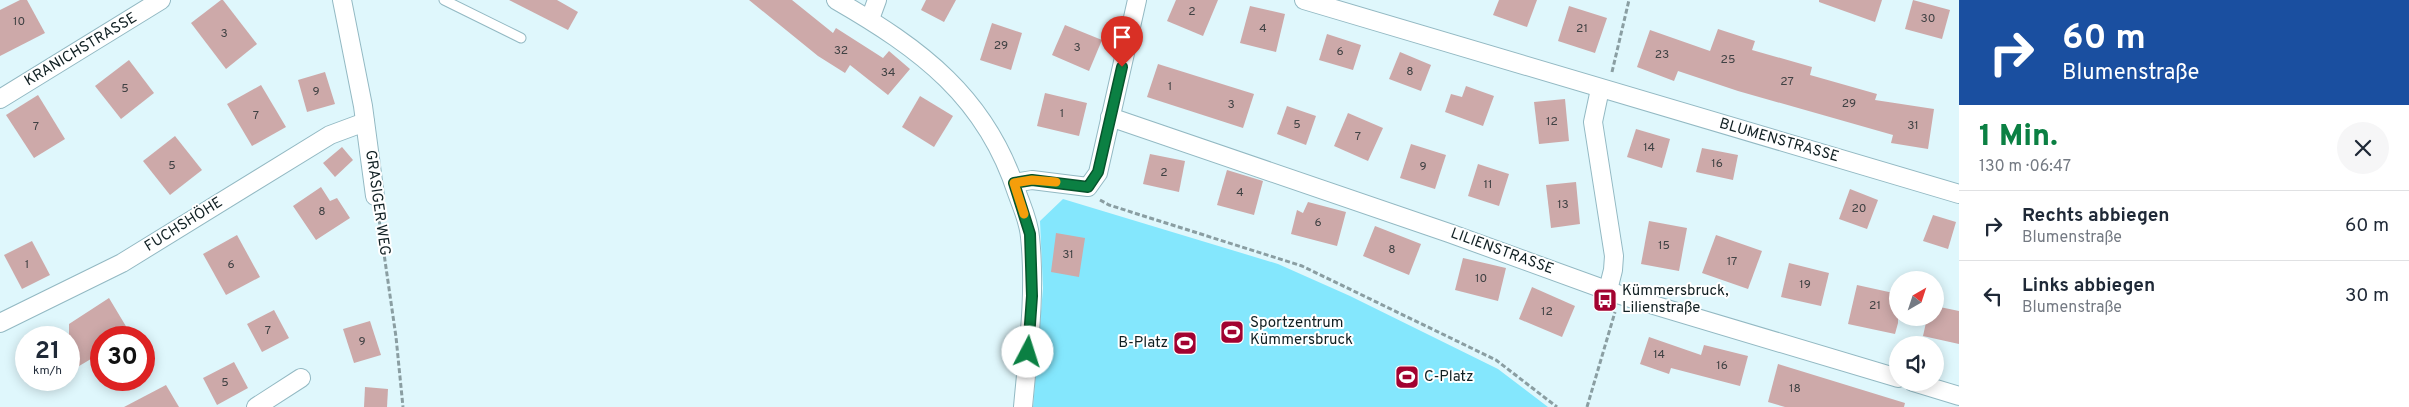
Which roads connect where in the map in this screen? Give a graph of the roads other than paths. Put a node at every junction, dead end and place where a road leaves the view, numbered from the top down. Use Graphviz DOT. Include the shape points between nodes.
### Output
graph roads {
  1 [pos="161,0"];
  2 [pos="342,0"];
  3 [pos="444,0"];
  4 [pos="836,0"];
  5 [pos="877,0"];
  6 [pos="1137,0"];
  7 [pos="1304,0"];
  8 [pos="870,19"];
  9 [pos="521,38"];
  10 [pos="1600,89"];
  11 [pos="0,99"];
  12 [pos="1110,117"];
  13 [pos="365,122"];
  14 [pos="1014,183"];
  15 [pos="1959,194"];
  16 [pos="375,196"];
  17 [pos="1614,293"];
  18 [pos="0,323"];
  19 [pos="1889,375"];
  20 [pos="301,378"];
  21 [pos="1942,391"];
  22 [pos="1959,396"];
  23 [pos="256,407"];
  24 [pos="1023,407"];
  1 -- 11 [label="street, KRANICHSTRASSE"];
  2 -- 13 [label="street, GRASIGER WEG"];
  3 -- 9 [label="lane"];
  4 -- 8 [label="street"];
  5 -- 8 [label="street"];
  6 -- 12 [label="street"];
  7 -- 10 [label="street, BLUMENSTRASSE"];
  8 -- 14 [label="street" via="937,68 961,92 998,145"];
  10 -- 15 [label="street, BLUMENSTRASSE"];
  10 -- 17 [label="street" via="1593,122 1614,256"];
  12 -- 14 [label="street" via="1098,172 1088,187 1032,180"];
  12 -- 17 [label="street, LILIENSTRASSE"];
  13 -- 16 [label="street, GRASIGER WEG"];
  13 -- 18 [label="street, FUCHSHÖHE" via="330,135 122,263"];
  14 -- 24 [label="street" via="1030,234 1032,270"];
  17 -- 19 [label="street, LILIENSTRASSE"];
  20 -- 23 [label="street"];
  21 -- 22 [label="street"];
}
